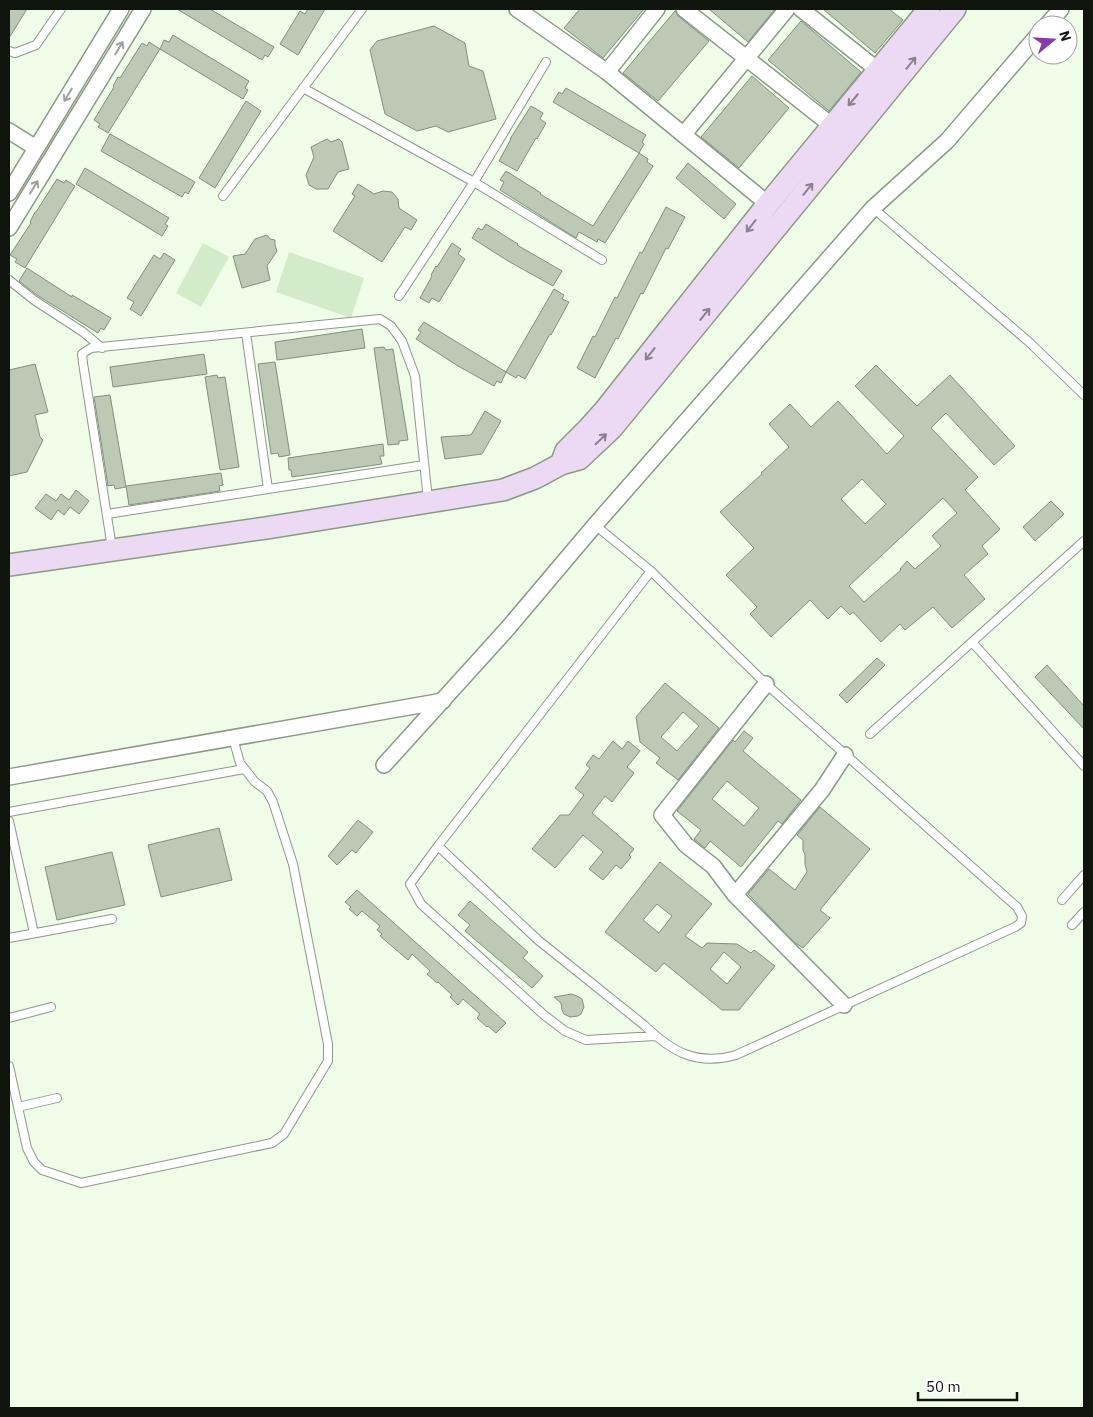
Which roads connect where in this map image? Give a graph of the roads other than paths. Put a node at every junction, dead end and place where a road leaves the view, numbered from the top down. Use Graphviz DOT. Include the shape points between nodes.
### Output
graph roads {
  1 [pos="61,9"];
  2 [pos="121,9"];
  3 [pos="143,9"];
  4 [pos="362,9"];
  5 [pos="517,9"];
  6 [pos="657,9"];
  7 [pos="684,9"];
  8 [pos="787,9"];
  9 [pos="801,9"];
  10 [pos="955,9"];
  11 [pos="922,11"];
  12 [pos="1028,47"];
  13 [pos="9,51"];
  14 [pos="746,59"];
  15 [pos="546,62"];
  16 [pos="879,70"];
  17 [pos="607,72"];
  18 [pos="303,88"];
  19 [pos="832,126"];
  20 [pos="9,131"];
  21 [pos="684,134"];
  22 [pos="849,140"];
  23 [pos="36,148"];
  24 [pos="474,182"];
  25 [pos="9,193"];
  26 [pos="223,196"];
  27 [pos="768,204"];
  28 [pos="873,208"];
  29 [pos="9,228"];
  30 [pos="602,260"];
  31 [pos="9,280"];
  32 [pos="399,296"];
  33 [pos="246,333"];
  34 [pos="102,348"];
  35 [pos="1084,395"];
  36 [pos="424,464"];
  37 [pos="560,464"];
  38 [pos="268,489"];
  39 [pos="428,502"];
  40 [pos="107,514"];
  41 [pos="595,525"];
  42 [pos="1084,541"];
  43 [pos="113,550"];
  44 [pos="9,565"];
  45 [pos="650,571"];
  46 [pos="972,642"];
  47 [pos="766,684"];
  48 [pos="443,702"];
  49 [pos="870,734"];
  50 [pos="233,738"];
  51 [pos="845,755"];
  52 [pos="384,765"];
  53 [pos="1084,766"];
  54 [pos="244,769"];
  55 [pos="9,777"];
  56 [pos="9,812"];
  57 [pos="9,822"];
  58 [pos="438,846"];
  59 [pos="1084,875"];
  60 [pos="735,895"];
  61 [pos="1062,900"];
  62 [pos="1084,912"];
  63 [pos="112,918"];
  64 [pos="1072,925"];
  65 [pos="34,933"];
  66 [pos="9,938"];
  67 [pos="844,1005"];
  68 [pos="51,1008"];
  69 [pos="9,1018"];
  70 [pos="655,1036"];
  71 [pos="9,1066"];
  72 [pos="57,1098"];
  73 [pos="18,1108"];
  1 -- 13 [label="lane" via="36,45 15,53"];
  2 -- 23 [label="street, one-way"];
  29 -- 3 [label="street, one-way"];
  4 -- 18 [label="lane"];
  5 -- 17 [label="street"];
  6 -- 17 [label="street"];
  7 -- 14 [label="street"];
  8 -- 14 [label="street"];
  9 -- 16 [label="street"];
  22 -- 10 [label="main road, one-way"];
  11 -- 16 [label="main road"];
  12 -- 28 [label="street" via="947,141"];
  14 -- 19 [label="street"];
  14 -- 21 [label="street"];
  15 -- 24 [label="lane"];
  16 -- 19 [label="main road, one-way"];
  17 -- 21 [label="street"];
  18 -- 24 [label="lane"];
  18 -- 26 [label="lane"];
  19 -- 22 [label="street"];
  19 -- 27 [label="main road"];
  20 -- 23 [label="street"];
  21 -- 27 [label="street"];
  37 -- 22 [label="main road, one-way" via="578,459 612,428"];
  23 -- 25 [label="street"];
  24 -- 30 [label="lane"];
  24 -- 32 [label="lane"];
  27 -- 37 [label="main road, one-way" via="605,410 566,451"];
  28 -- 35 [label="lane" via="1029,342"];
  28 -- 41 [label="street"];
  31 -- 34 [label="lane"];
  33 -- 34 [label="lane"];
  33 -- 36 [label="lane" via="380,319 391,326 402,341 415,376"];
  33 -- 38 [label="lane"];
  34 -- 40 [label="lane" via="91,348 82,354"];
  36 -- 38 [label="lane"];
  36 -- 39 [label="lane"];
  37 -- 39 [label="main road" via="503,490"];
  38 -- 40 [label="lane"];
  39 -- 43 [label="main road"];
  40 -- 43 [label="lane"];
  41 -- 45 [label="lane"];
  41 -- 48 [label="street"];
  42 -- 46 [label="lane"];
  43 -- 44 [label="main road"];
  45 -- 47 [label="lane"];
  45 -- 58 [label="lane"];
  46 -- 49 [label="lane"];
  46 -- 53 [label="lane"];
  47 -- 51 [label="lane"];
  47 -- 60 [label="street" via="662,815 686,845 713,866"];
  48 -- 50 [label="street"];
  48 -- 52 [label="street"];
  50 -- 54 [label="lane"];
  50 -- 55 [label="street"];
  51 -- 60 [label="street" via="822,790"];
  51 -- 67 [label="lane" via="1021,911 1022,920 1015,927"];
  54 -- 56 [label="lane"];
  54 -- 73 [label="lane" via="267,791 273,802 293,864 328,1044 328,1061 284,1134 272,1143 81,1183 42,1170 34,1162 27,1148"];
  57 -- 65 [label="lane"];
  58 -- 70 [label="lane" via="538,940"];
  58 -- 70 [label="lane" via="410,884 421,904 544,1015 565,1031 586,1040"];
  59 -- 61 [label="lane"];
  60 -- 67 [label="street"];
  62 -- 64 [label="lane"];
  63 -- 65 [label="lane"];
  65 -- 66 [label="lane"];
  67 -- 70 [label="lane" via="722,1059 684,1055"];
  68 -- 69 [label="lane"];
  71 -- 73 [label="lane"];
  72 -- 73 [label="lane"];
}
